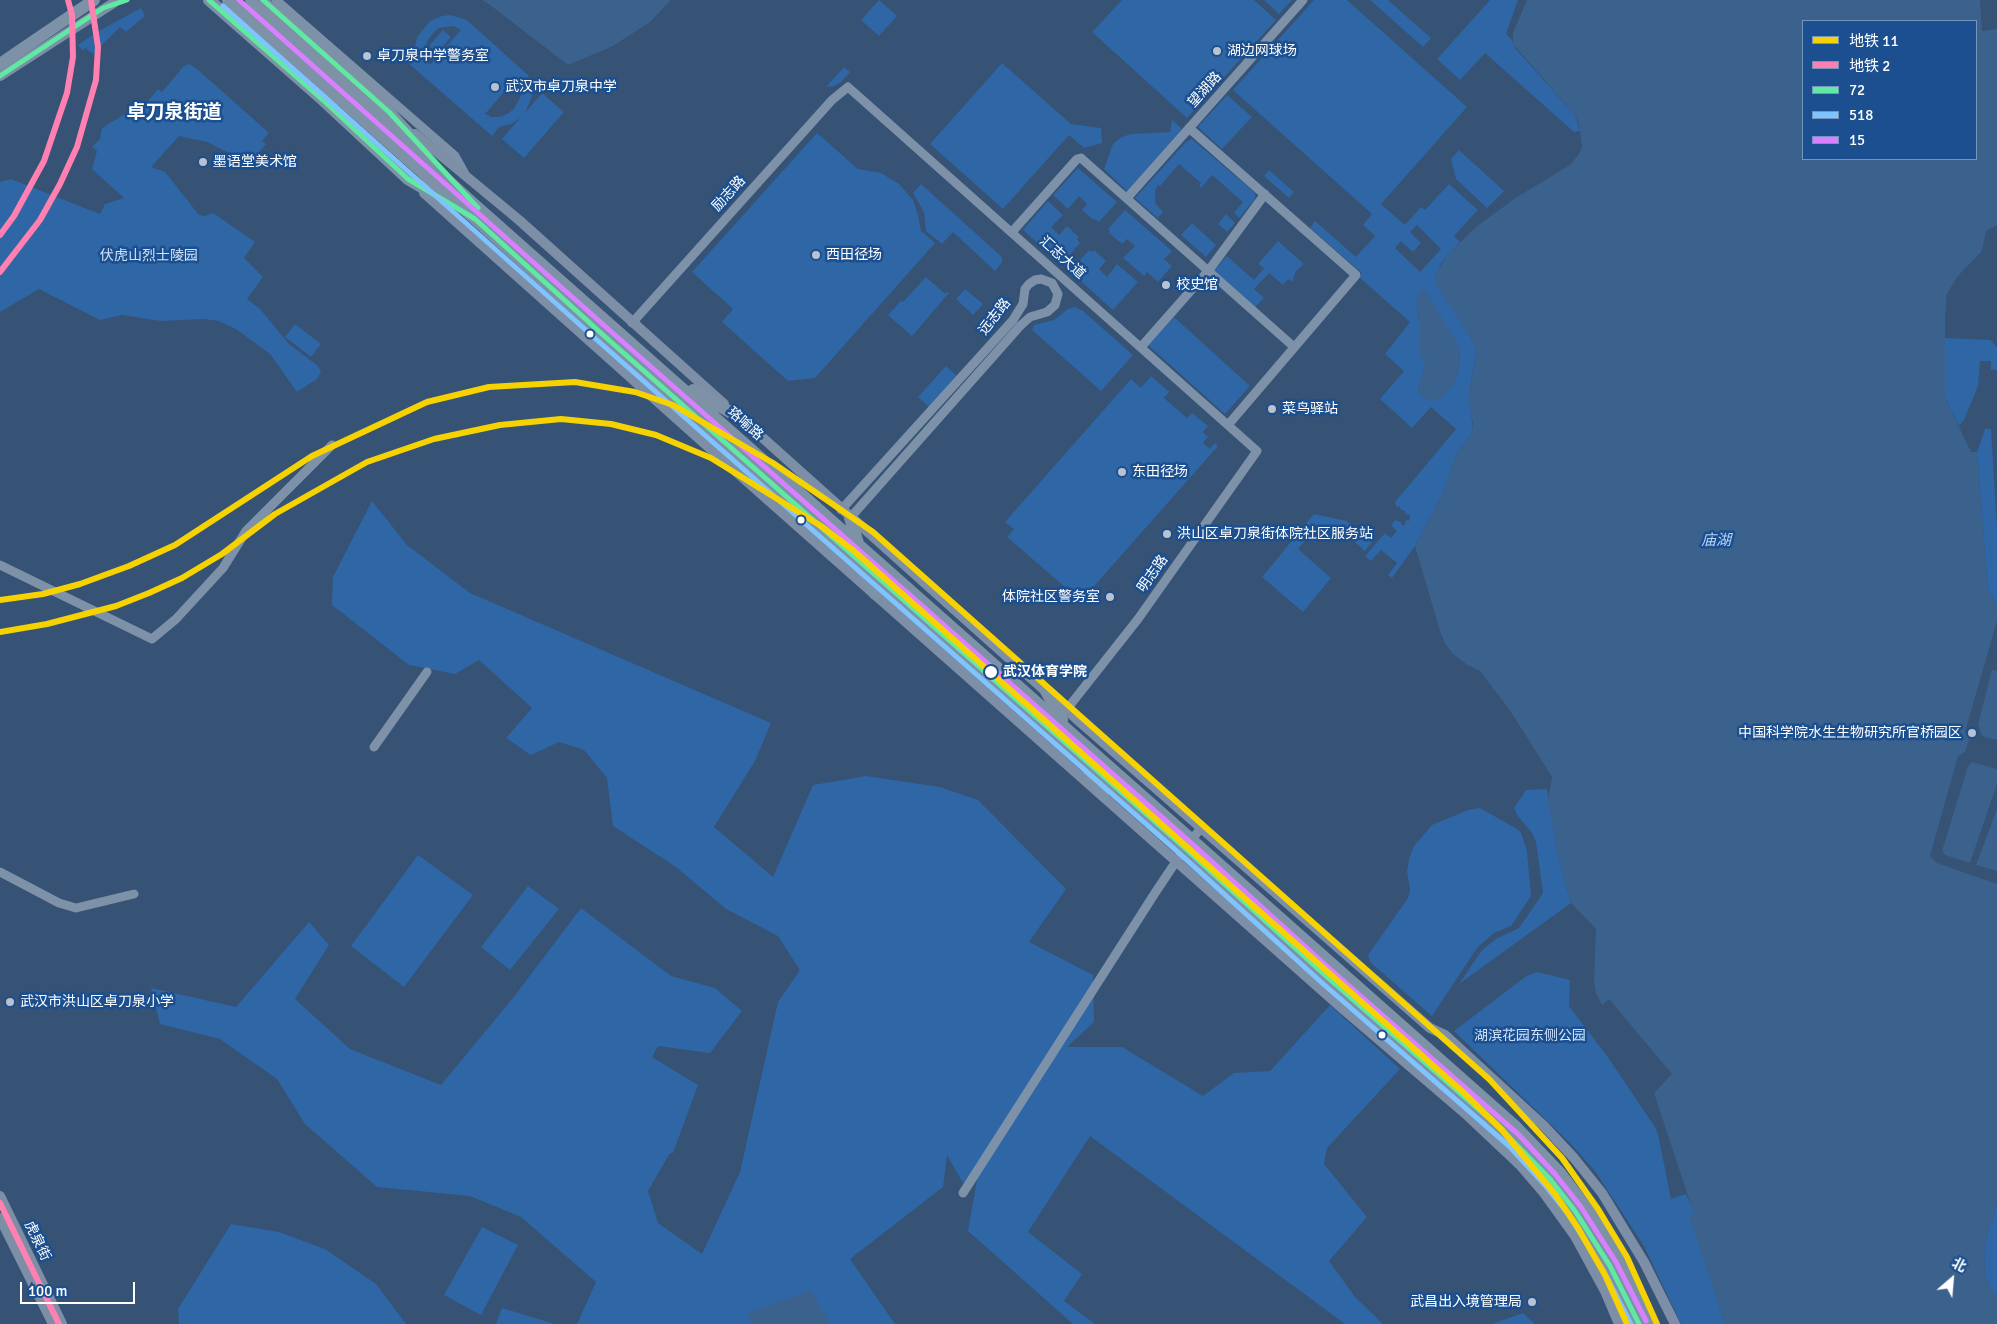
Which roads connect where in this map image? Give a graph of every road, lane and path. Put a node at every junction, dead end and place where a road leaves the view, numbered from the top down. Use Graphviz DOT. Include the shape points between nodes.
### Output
graph roads {
  1 [pos="118,0"];
  2 [pos="127,0"];
  3 [pos="209,0"];
  4 [pos="228,0"];
  5 [pos="235,0"];
  6 [pos="250,0"];
  7 [pos="263,0"];
  8 [pos="270,0"];
  9 [pos="1303,0"];
  10 [pos="96,3"];
  11 [pos="276,6"];
  12 [pos="229,18"];
  13 [pos="287,52"];
  14 [pos="0,58"];
  15 [pos="0,64"];
  16 [pos="0,76"];
  17 [pos="848,87"];
  18 [pos="389,112"];
  19 [pos="1190,128"];
  20 [pos="466,176"];
  21 [pos="408,179"];
  22 [pos="1264,194"];
  23 [pos="1127,198"];
  24 [pos="476,206"];
  25 [pos="475,219"];
  26 [pos="1012,232"];
  27 [pos="1038,255"];
  28 [pos="1209,270"];
  29 [pos="1038,279"];
  30 [pos="1082,294"];
  31 [pos="1058,296"];
  32 [pos="632,323"];
  33 [pos="1141,347"];
  34 [pos="1294,347"];
  35 [pos="664,373"];
  36 [pos="740,418"];
  37 [pos="1228,425"];
  38 [pos="332,445"];
  39 [pos="1257,451"];
  40 [pos="846,514"];
  41 [pos="858,543"];
  42 [pos="855,557"];
  43 [pos="0,566"];
  44 [pos="874,594"];
  45 [pos="427,672"];
  46 [pos="1046,691"];
  47 [pos="1067,710"];
  48 [pos="1067,728"];
  49 [pos="374,747"];
  50 [pos="1078,754"];
  51 [pos="1103,795"];
  52 [pos="1201,828"];
  53 [pos="1188,843"];
  54 [pos="1177,860"];
  55 [pos="0,872"];
  56 [pos="134,894"];
  57 [pos="1305,974"];
  58 [pos="1348,996"];
  59 [pos="963,1193"];
  60 [pos="0,1196"];
  61 [pos="2,1226"];
  62 [pos="52,1324"];
  63 [pos="62,1324"];
  64 [pos="1619,1324"];
  65 [pos="1639,1324"];
  66 [pos="1650,1324"];
  67 [pos="1675,1324"];
  1 -- 10 [label="main road"];
  2 -- 10 [label="main road"];
  3 -- 12 [label="highway"];
  4 -- 13 [label="highway, 珞喻路, bridge"];
  5 -- 12 [label="main road"];
  6 -- 13 [label="highway, bridge"];
  6 -- 24 [label="highway, 珞喻路, bridge"];
  7 -- 11 [label="main road"];
  8 -- 11 [label="main road"];
  9 -- 19 [label="street, 望湖路"];
  10 -- 14 [label="main road"];
  10 -- 15 [label="highway"];
  10 -- 16 [label="main road"];
  11 -- 18 [label="highway"];
  11 -- 20 [label="street" via="454,156"];
  12 -- 21 [label="highway"];
  13 -- 25 [label="highway, 珞喻路"];
  17 -- 26 [label="street, 汇志大道"];
  17 -- 32 [label="street, 励志路" via="832,100"];
  18 -- 20 [label="main road"];
  18 -- 24 [label="highway"];
  19 -- 22 [label="street"];
  19 -- 23 [label="street, 望湖路"];
  20 -- 32 [label="main road"];
  21 -- 25 [label="highway"];
  21 -- 44 [label="main road"];
  22 -- 28 [label="street"];
  22 -- 34 [label="street" via="1356,275"];
  23 -- 26 [label="street" via="1079,158"];
  23 -- 28 [label="street"];
  24 -- 35 [label="highway, 珞喻路"];
  25 -- 42 [label="highway, 珞喻路"];
  26 -- 27 [label="street, 汇志大道"];
  27 -- 29 [label="street" via="1043,266"];
  27 -- 30 [label="street, 汇志大道"];
  28 -- 33 [label="street"];
  28 -- 34 [label="street"];
  29 -- 31 [label="street" via="1052,283"];
  29 -- 40 [label="street, 远志路" via="1030,282 1013,320"];
  30 -- 31 [label="street" via="1070,290"];
  30 -- 33 [label="street, 汇志大道"];
  31 -- 40 [label="street, 远志路" via="1050,310 1034,315 1020,326"];
  32 -- 36 [label="main road"];
  33 -- 37 [label="street, 汇志大道"];
  34 -- 37 [label="street"];
  35 -- 36 [label="highway"];
  35 -- 41 [label="highway, 珞喻路"];
  36 -- 40 [label="main road"];
  37 -- 39 [label="street, 汇志大道"];
  38 -- 43 [label="street" via="246,531 223,568 152,640"];
  39 -- 47 [label="street, 明志路" via="1138,619"];
  40 -- 41 [label="highway"];
  40 -- 46 [label="main road"];
  41 -- 48 [label="highway, 珞喻路"];
  42 -- 44 [label="highway"];
  42 -- 50 [label="highway, 珞喻路"];
  44 -- 51 [label="main road"];
  45 -- 49 [label="street"];
  46 -- 47 [label="main road"];
  46 -- 48 [label="highway"];
  47 -- 52 [label="main road"];
  48 -- 53 [label="highway, 珞喻路"];
  50 -- 51 [label="highway"];
  50 -- 53 [label="highway, 珞喻路"];
  51 -- 54 [label="main road"];
  52 -- 53 [label="street"];
  52 -- 67 [label="main road" via="1430,1028 1446,1035 1544,1126 1602,1193 1644,1262"];
  53 -- 54 [label="street"];
  53 -- 58 [label="highway, 珞喻路"];
  53 -- 66 [label="highway, 珞喻路" via="1538,1147 1609,1239 1634,1285"];
  54 -- 57 [label="main road"];
  54 -- 59 [label="street"];
  55 -- 56 [label="street" via="59,903 76,908"];
  57 -- 58 [label="highway"];
  57 -- 64 [label="main road" via="1468,1116 1532,1178 1575,1236 1606,1291"];
  58 -- 65 [label="highway, 珞喻路" via="1488,1117 1550,1179 1599,1247"];
  60 -- 63 [label="main road, 虎泉街"];
  61 -- 62 [label="main road, 虎泉街"];
}
